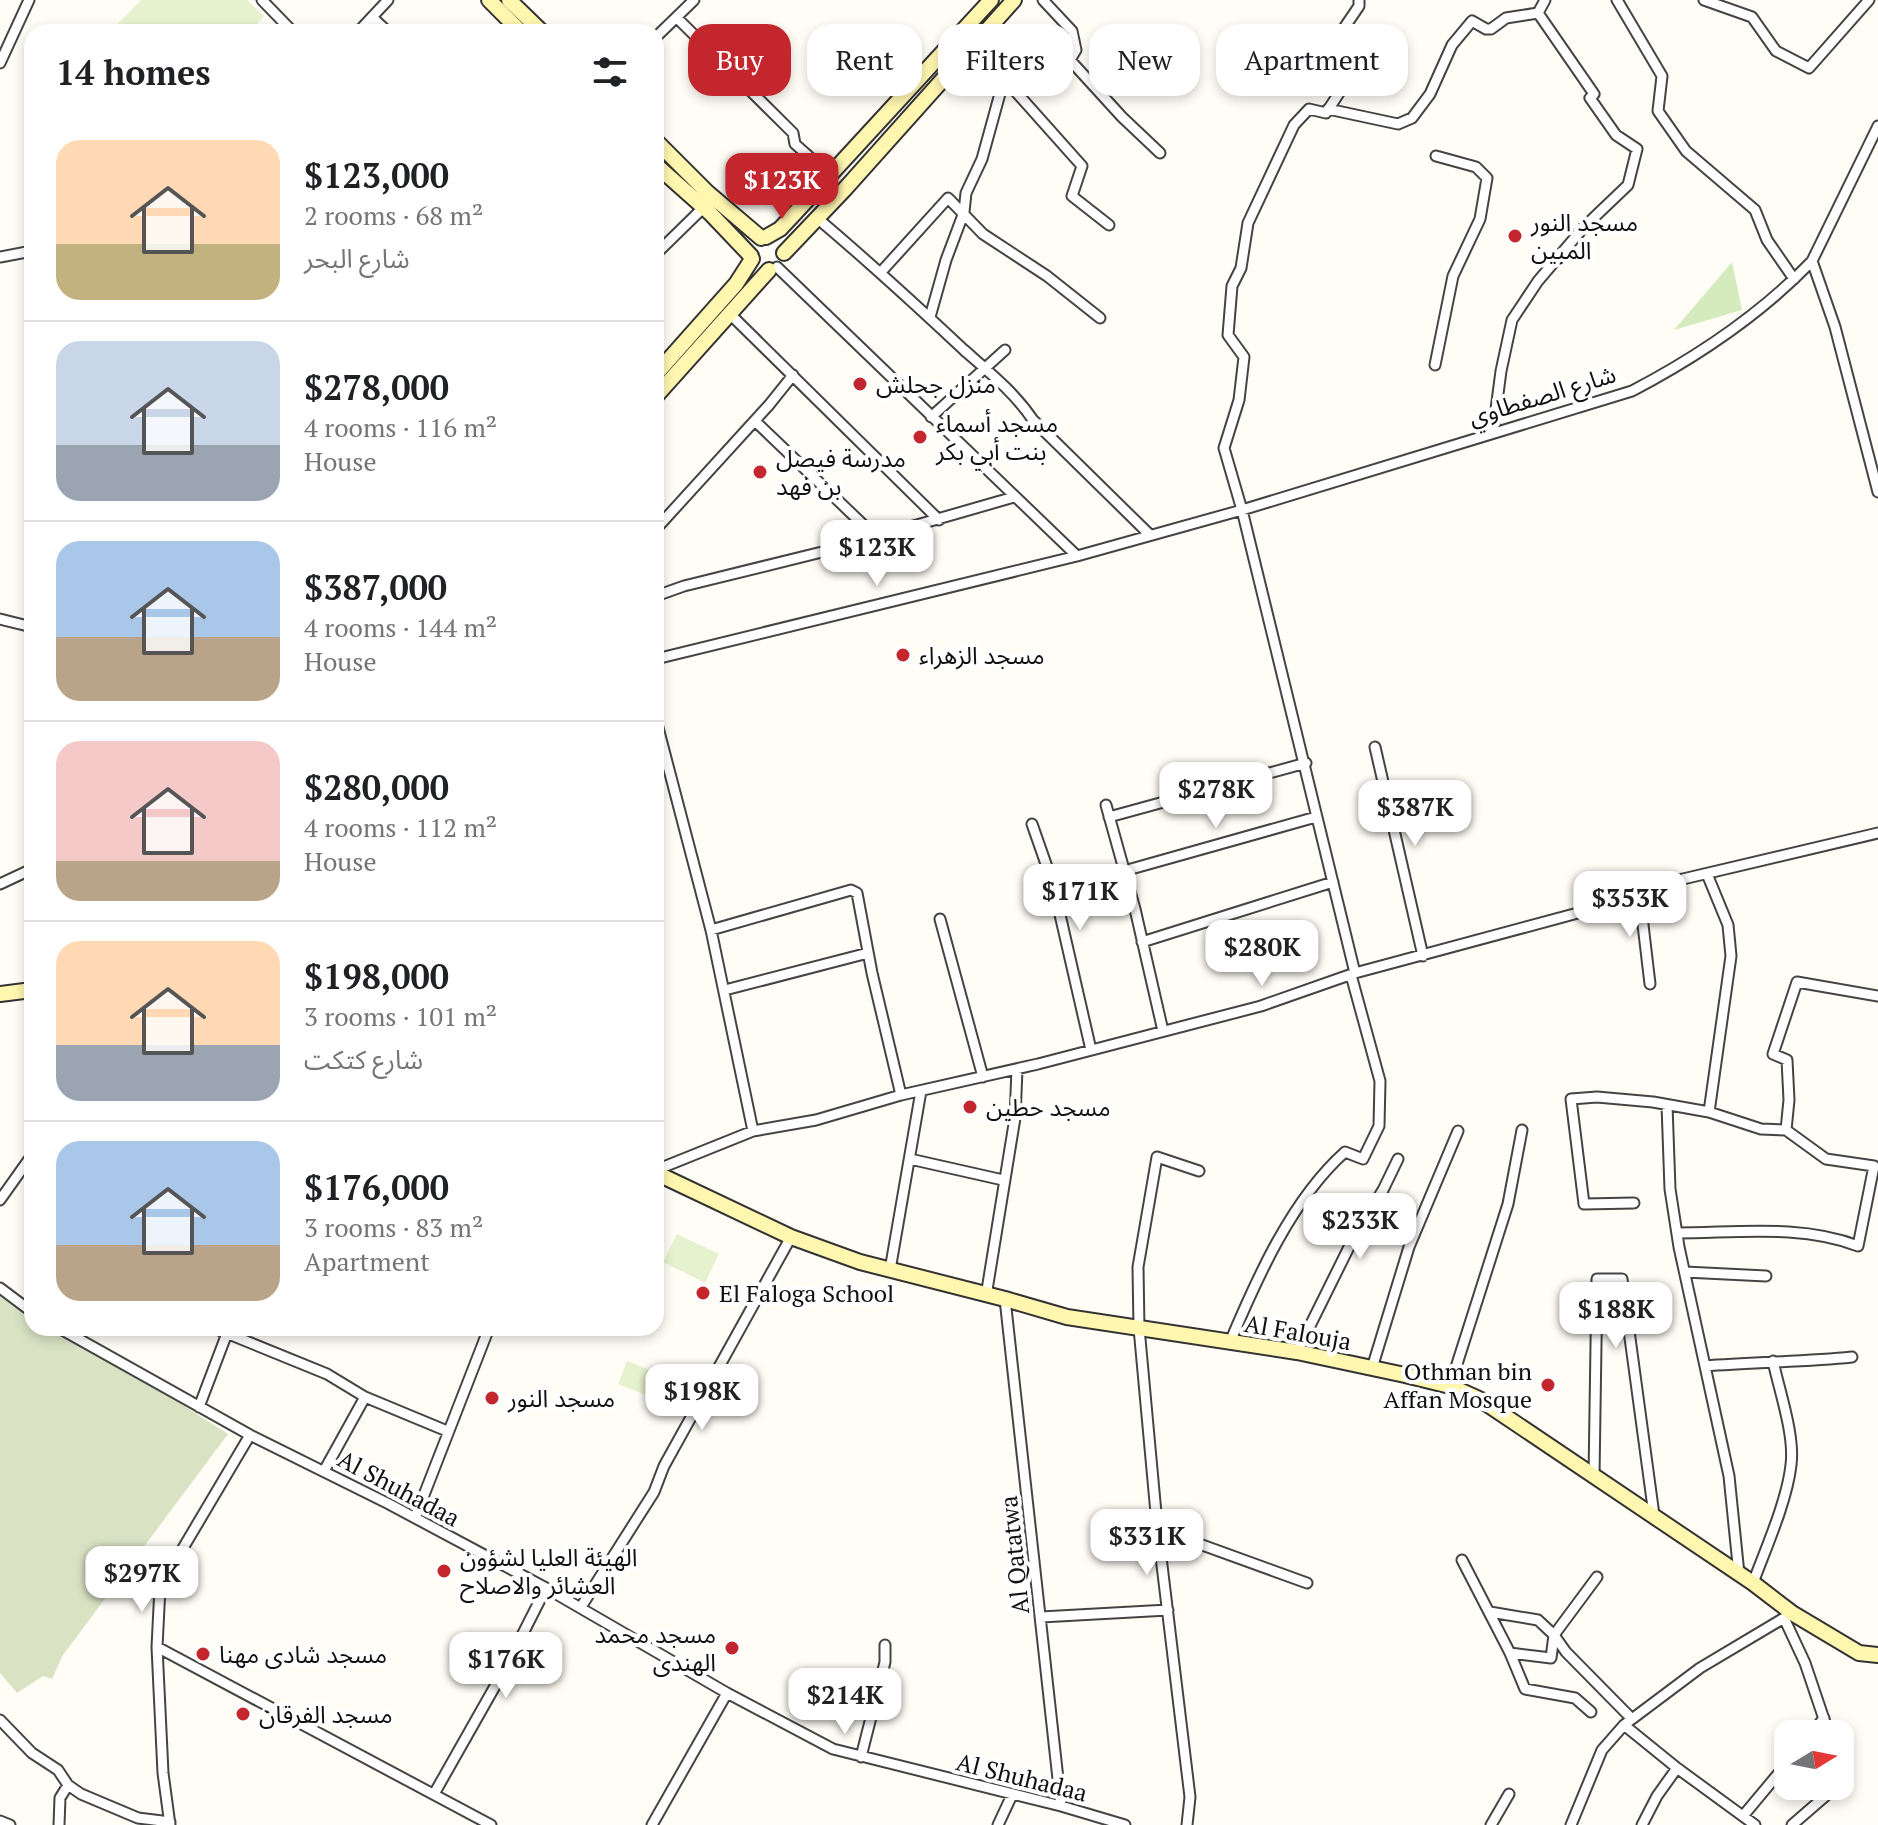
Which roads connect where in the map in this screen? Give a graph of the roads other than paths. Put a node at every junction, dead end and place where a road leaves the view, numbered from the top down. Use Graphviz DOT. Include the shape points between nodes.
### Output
graph roads {
  1 [pos="29,0"];
  2 [pos="262,0"];
  3 [pos="388,0"];
  4 [pos="489,0"];
  5 [pos="509,0"];
  6 [pos="694,0"];
  7 [pos="991,0"];
  8 [pos="1014,0"];
  9 [pos="1043,0"];
  10 [pos="1359,0"];
  11 [pos="1545,0"];
  12 [pos="1617,0"];
  13 [pos="1704,0"];
  14 [pos="1869,0"];
  15 [pos="1538,13"];
  16 [pos="372,17"];
  17 [pos="677,18"];
  18 [pos="285,24"];
  19 [pos="365,24"];
  20 [pos="379,24"];
  21 [pos="513,24"];
  22 [pos="534,24"];
  23 [pos="993,24"];
  24 [pos="664,30"];
  25 [pos="0,63"];
  26 [pos="938,85"];
  27 [pos="999,96"];
  28 [pos="1019,96"];
  29 [pos="1328,109"];
  30 [pos="1878,126"];
  31 [pos="664,149"];
  32 [pos="1160,153"];
  33 [pos="1436,156"];
  34 [pos="664,172"];
  35 [pos="830,175"];
  36 [pos="704,207"];
  37 [pos="964,212"];
  38 [pos="817,218"];
  39 [pos="1109,225"];
  40 [pos="764,238"];
  41 [pos="664,246"];
  42 [pos="24,252"];
  43 [pos="784,253"];
  44 [pos="0,257"];
  45 [pos="752,257"];
  46 [pos="1812,261"];
  47 [pos="773,269"];
  48 [pos="881,272"];
  49 [pos="1794,279"];
  50 [pos="729,313"];
  51 [pos="930,317"];
  52 [pos="1100,318"];
  53 [pos="1005,350"];
  54 [pos="664,365"];
  55 [pos="1435,365"];
  56 [pos="987,368"];
  57 [pos="793,375"];
  58 [pos="664,384"];
  59 [pos="931,417"];
  60 [pos="755,421"];
  61 [pos="1493,432"];
  62 [pos="1878,492"];
  63 [pos="1014,497"];
  64 [pos="1242,510"];
  65 [pos="664,520"];
  66 [pos="939,520"];
  67 [pos="1150,535"];
  68 [pos="876,537"];
  69 [pos="1077,556"];
  70 [pos="664,593"];
  71 [pos="0,619"];
  72 [pos="24,625"];
  73 [pos="664,657"];
  74 [pos="1375,747"];
  75 [pos="664,751"];
  76 [pos="1306,763"];
  77 [pos="1106,805"];
  78 [pos="1109,817"];
  79 [pos="1316,817"];
  80 [pos="1032,824"];
  81 [pos="1878,833"];
  82 [pos="1124,871"];
  83 [pos="24,873"];
  84 [pos="1707,874"];
  85 [pos="1333,882"];
  86 [pos="0,884"];
  87 [pos="1639,891"];
  88 [pos="940,919"];
  89 [pos="711,930"];
  90 [pos="1142,942"];
  91 [pos="868,953"];
  92 [pos="1423,956"];
  93 [pos="1353,974"];
  94 [pos="1650,984"];
  95 [pos="725,990"];
  96 [pos="24,991"];
  97 [pos="0,994"];
  98 [pos="1878,996"];
  99 [pos="1163,1031"];
  100 [pos="1091,1050"];
  101 [pos="1017,1069"];
  102 [pos="983,1077"];
  103 [pos="921,1091"];
  104 [pos="901,1095"];
  105 [pos="1667,1105"];
  106 [pos="1709,1112"];
  107 [pos="1522,1130"];
  108 [pos="1786,1130"];
  109 [pos="753,1131"];
  110 [pos="1458,1131"];
  111 [pos="910,1159"];
  112 [pos="1398,1159"];
  113 [pos="24,1166"];
  114 [pos="664,1168"];
  115 [pos="1199,1171"];
  116 [pos="664,1175"];
  117 [pos="1003,1180"];
  118 [pos="0,1200"];
  119 [pos="1634,1203"];
  120 [pos="1677,1233"];
  121 [pos="791,1237"];
  122 [pos="890,1270"];
  123 [pos="1685,1272"];
  124 [pos="1766,1276"];
  125 [pos="0,1288"];
  126 [pos="986,1296"];
  127 [pos="1005,1299"];
  128 [pos="24,1306"];
  129 [pos="1139,1328"];
  130 [pos="73,1336"];
  131 [pos="226,1336"];
  132 [pos="240,1336"];
  133 [pos="486,1336"];
  134 [pos="1230,1342"];
  135 [pos="1297,1352"];
  136 [pos="1852,1357"];
  137 [pos="1773,1361"];
  138 [pos="1705,1366"];
  139 [pos="1372,1368"];
  140 [pos="1450,1386"];
  141 [pos="365,1397"];
  142 [pos="199,1407"];
  143 [pos="447,1431"];
  144 [pos="250,1435"];
  145 [pos="324,1471"];
  146 [pos="1594,1476"];
  147 [pos="1654,1515"];
  148 [pos="415,1518"];
  149 [pos="1158,1529"];
  150 [pos="1462,1560"];
  151 [pos="1739,1574"];
  152 [pos="1597,1577"];
  153 [pos="1307,1583"];
  154 [pos="1753,1583"];
  155 [pos="546,1588"];
  156 [pos="581,1607"];
  157 [pos="1168,1610"];
  158 [pos="1490,1612"];
  159 [pos="1788,1615"];
  160 [pos="1041,1617"];
  161 [pos="1554,1635"];
  162 [pos="885,1645"];
  163 [pos="157,1647"];
  164 [pos="1510,1653"];
  165 [pos="1878,1655"];
  166 [pos="727,1693"];
  167 [pos="1591,1712"];
  168 [pos="1824,1718"];
  169 [pos="0,1720"];
  170 [pos="1628,1722"];
  171 [pos="861,1757"];
  172 [pos="1677,1768"];
  173 [pos="1774,1779"];
  174 [pos="68,1785"];
  175 [pos="434,1794"];
  176 [pos="1509,1794"];
  177 [pos="1012,1795"];
  178 [pos="1821,1800"];
  179 [pos="1061,1806"];
  180 [pos="1743,1816"];
  181 [pos="0,1821"];
  182 [pos="170,1823"];
  183 [pos="10,1825"];
  184 [pos="59,1825"];
  185 [pos="491,1825"];
  186 [pos="652,1825"];
  187 [pos="998,1825"];
  188 [pos="1125,1825"];
  189 [pos="1187,1825"];
  190 [pos="1491,1825"];
  191 [pos="1571,1825"];
  192 [pos="1642,1825"];
  193 [pos="1755,1825"];
  194 [pos="1792,1825"];
  1 -- 25 [label="street"];
  2 -- 18 [label="street"];
  3 -- 16 [label="street"];
  4 -- 21 [label="main road"];
  5 -- 22 [label="main road"];
  6 -- 17 [label="street"];
  7 -- 35 [label="main road"];
  8 -- 23 [label="main road"];
  9 -- 32 [label="street" via="1072,31 1076,50 1070,60"];
  10 -- 29 [label="street" via="1342,31 1363,42"];
  11 -- 15 [label="street"];
  12 -- 49 [label="street" via="1662,76 1658,111 1686,151 1755,210 1767,240"];
  13 -- 14 [label="street" via="1752,17 1776,51 1809,68"];
  15 -- 29 [label="street" via="1506,18 1491,29 1472,21 1452,45 1430,94 1412,118 1398,124"];
  15 -- 61 [label="street" via="1616,135 1637,149 1628,185 1584,227 1512,320"];
  16 -- 19 [label="street"];
  16 -- 20 [label="street"];
  17 -- 24 [label="street"];
  17 -- 35 [label="street"];
  26 -- 38 [label="main road"];
  27 -- 37 [label="street"];
  28 -- 39 [label="street" via="1082,166 1072,196"];
  29 -- 64 [label="street" via="1309,109 1294,125 1248,223 1241,268 1232,286 1228,335 1244,357 1239,400 1224,448"];
  30 -- 46 [label="street, شارع الصفطاوي"];
  31 -- 40 [label="main road"];
  33 -- 55 [label="street" via="1476,167 1487,178 1480,219 1453,276"];
  34 -- 36 [label="main road"];
  35 -- 40 [label="main road" via="780,229"];
  36 -- 41 [label="street"];
  36 -- 45 [label="main road"];
  37 -- 48 [label="street" via="948,198"];
  37 -- 51 [label="street"];
  37 -- 52 [label="street" via="983,234"];
  38 -- 43 [label="main road"];
  38 -- 48 [label="street"];
  40 -- 43 [label="main road" via="780,243"];
  40 -- 45 [label="main road" via="753,245"];
  42 -- 44 [label="street"];
  43 -- 47 [label="main road"];
  45 -- 47 [label="main road" via="761,269"];
  45 -- 54 [label="main road" via="736,284"];
  46 -- 49 [label="street, شارع الصفطاوي"];
  46 -- 62 [label="street"];
  47 -- 50 [label="main road"];
  47 -- 59 [label="street"];
  48 -- 51 [label="street"];
  49 -- 61 [label="street, شارع الصفطاوي" via="1679,366 1632,391"];
  50 -- 57 [label="street"];
  50 -- 58 [label="main road"];
  51 -- 56 [label="street"];
  53 -- 56 [label="street"];
  56 -- 59 [label="street"];
  56 -- 67 [label="street"];
  57 -- 60 [label="street"];
  57 -- 66 [label="street"];
  59 -- 63 [label="street"];
  60 -- 65 [label="street"];
  60 -- 68 [label="street"];
  61 -- 64 [label="street, شارع الصفطاوي"];
  63 -- 66 [label="street"];
  63 -- 69 [label="street"];
  64 -- 67 [label="street, شارع الصفطاوي"];
  64 -- 76 [label="street"];
  66 -- 68 [label="street"];
  67 -- 69 [label="street, شارع الصفطاوي"];
  68 -- 70 [label="street"];
  69 -- 73 [label="street, شارع الصفطاوي"];
  71 -- 72 [label="street"];
  74 -- 92 [label="street"];
  75 -- 89 [label="street"];
  76 -- 78 [label="street"];
  76 -- 79 [label="street"];
  77 -- 78 [label="street"];
  78 -- 82 [label="street"];
  79 -- 82 [label="street"];
  79 -- 85 [label="street"];
  80 -- 100 [label="street" via="1053,884"];
  81 -- 84 [label="street"];
  82 -- 90 [label="street"];
  83 -- 86 [label="street"];
  84 -- 87 [label="street"];
  84 -- 106 [label="street" via="1728,925 1731,956"];
  85 -- 90 [label="street"];
  85 -- 93 [label="street"];
  87 -- 92 [label="street"];
  87 -- 94 [label="street"];
  88 -- 102 [label="street"];
  89 -- 91 [label="street" via="851,890 857,893"];
  89 -- 109 [label="street"];
  90 -- 99 [label="street"];
  91 -- 95 [label="street"];
  91 -- 104 [label="street"];
  92 -- 93 [label="street"];
  93 -- 99 [label="street" via="1261,1006"];
  93 -- 134 [label="street" via="1380,1081 1379,1126 1363,1159 1345,1152 1320,1176 1251,1292"];
  96 -- 97 [label="main road"];
  98 -- 108 [label="street" via="1797,982 1773,1054 1787,1060"];
  99 -- 100 [label="street"];
  100 -- 101 [label="street"];
  101 -- 102 [label="street"];
  101 -- 117 [label="street" via="1015,1118"];
  102 -- 103 [label="street"];
  103 -- 104 [label="street"];
  103 -- 111 [label="street"];
  104 -- 109 [label="street" via="816,1120"];
  105 -- 106 [label="street"];
  105 -- 119 [label="street" via="1571,1099 1584,1204"];
  105 -- 120 [label="street"];
  106 -- 108 [label="street" via="1761,1129"];
  107 -- 140 [label="street" via="1508,1204"];
  108 -- 120 [label="street" via="1826,1159 1874,1166 1858,1246 1819,1234"];
  109 -- 114 [label="street"];
  110 -- 139 [label="street" via="1409,1247"];
  111 -- 117 [label="street"];
  111 -- 122 [label="street"];
  112 -- 135 [label="street"];
  113 -- 118 [label="street"];
  115 -- 129 [label="street" via="1157,1157 1138,1267"];
  116 -- 121 [label="main road, Al Falouja"];
  117 -- 126 [label="street"];
  120 -- 123 [label="street"];
  121 -- 122 [label="main road, Al Falouja"];
  121 -- 156 [label="street" via="654,1492"];
  122 -- 126 [label="main road, Al Falouja"];
  123 -- 124 [label="street"];
  123 -- 138 [label="street"];
  125 -- 128 [label="street"];
  126 -- 127 [label="main road, Al Falouja"];
  127 -- 129 [label="main road, Al Falouja" via="1067,1317"];
  127 -- 160 [label="street, Al Qatatwa"];
  129 -- 134 [label="main road, Al Falouja"];
  129 -- 149 [label="street"];
  130 -- 142 [label="street, Al Shuhadaa"];
  131 -- 142 [label="street"];
  132 -- 141 [label="street" via="327,1374"];
  133 -- 143 [label="street"];
  134 -- 135 [label="main road, Al Falouja"];
  135 -- 139 [label="main road, Al Falouja"];
  136 -- 137 [label="street"];
  137 -- 138 [label="street"];
  137 -- 154 [label="street" via="1792,1463"];
  138 -- 151 [label="street" via="1729,1476"];
  139 -- 140 [label="main road, Al Falouja"];
  140 -- 146 [label="main road, Al Falouja" via="1481,1400"];
  141 -- 143 [label="street"];
  141 -- 145 [label="street"];
  142 -- 144 [label="street, Al Shuhadaa"];
  143 -- 148 [label="street"];
  144 -- 145 [label="street, Al Shuhadaa"];
  144 -- 163 [label="street" via="160,1587"];
  145 -- 148 [label="street, Al Shuhadaa"];
  146 -- 147 [label="main road, Al Falouja"];
  146 -- 147 [label="street" via="1597,1279 1622,1279"];
  147 -- 151 [label="main road, Al Falouja"];
  148 -- 155 [label="street, Al Shuhadaa"];
  149 -- 153 [label="street"];
  149 -- 157 [label="street"];
  150 -- 158 [label="street"];
  151 -- 154 [label="main road, Al Falouja"];
  152 -- 161 [label="street"];
  154 -- 159 [label="main road, Al Falouja"];
  155 -- 156 [label="street, Al Shuhadaa"];
  155 -- 175 [label="street"];
  156 -- 166 [label="street, Al Shuhadaa"];
  157 -- 160 [label="street"];
  157 -- 189 [label="street" via="1190,1797"];
  158 -- 161 [label="street" via="1538,1620"];
  158 -- 164 [label="street"];
  159 -- 165 [label="main road, Al Falouja" via="1859,1653"];
  159 -- 168 [label="street"];
  159 -- 170 [label="street" via="1700,1668"];
  160 -- 179 [label="street, Al Qatatwa"];
  161 -- 164 [label="street" via="1551,1658"];
  161 -- 170 [label="street"];
  162 -- 171 [label="street"];
  163 -- 175 [label="street"];
  163 -- 182 [label="street"];
  164 -- 167 [label="street" via="1525,1689 1575,1698"];
  166 -- 171 [label="street, Al Shuhadaa" via="833,1749"];
  166 -- 186 [label="street"];
  169 -- 174 [label="street"];
  170 -- 172 [label="street"];
  170 -- 191 [label="street" via="1602,1750"];
  171 -- 177 [label="street, Al Shuhadaa"];
  172 -- 180 [label="street"];
  172 -- 192 [label="street"];
  173 -- 180 [label="street"];
  174 -- 182 [label="street" via="138,1818"];
  174 -- 184 [label="street" via="60,1798"];
  175 -- 185 [label="street"];
  176 -- 190 [label="street"];
  177 -- 179 [label="street, Al Shuhadaa"];
  177 -- 187 [label="street"];
  178 -- 194 [label="street"];
  179 -- 188 [label="street, Al Shuhadaa"];
  180 -- 193 [label="street"];
  181 -- 183 [label="street"];
}
